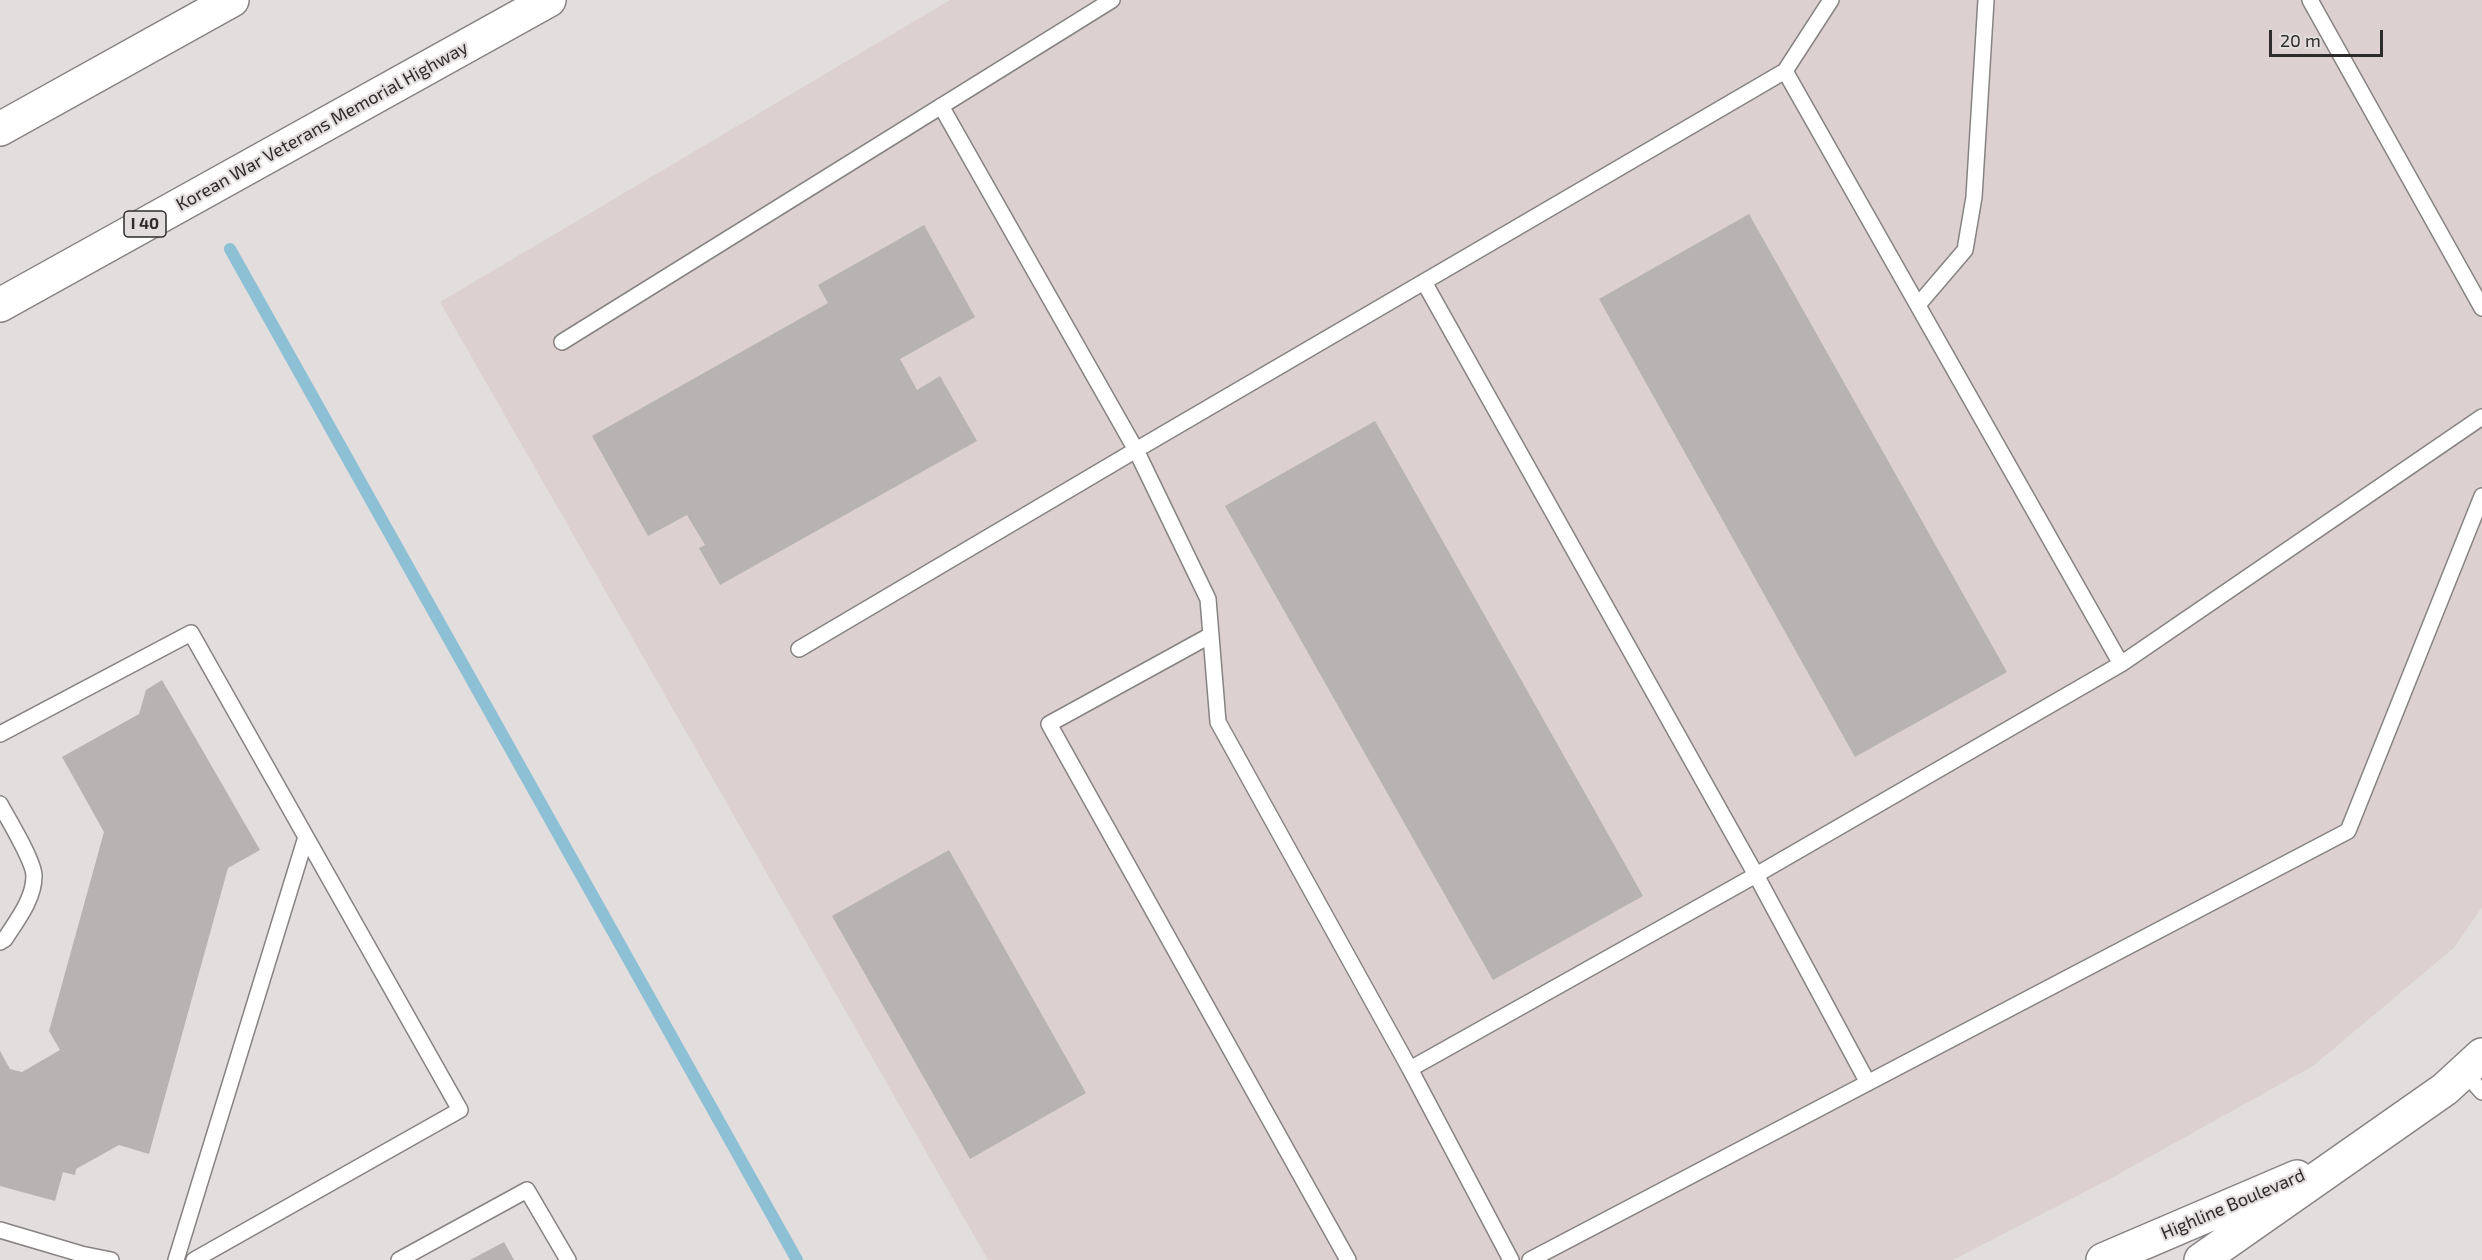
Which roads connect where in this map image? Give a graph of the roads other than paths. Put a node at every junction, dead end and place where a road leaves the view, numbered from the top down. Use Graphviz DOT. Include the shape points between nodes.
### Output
graph roads {
  1 [pos="232,0"];
  2 [pos="549,0"];
  3 [pos="1112,0"];
  4 [pos="1831,0"];
  5 [pos="1986,0"];
  6 [pos="2310,0"];
  7 [pos="1785,71"];
  8 [pos="941,106"];
  9 [pos="0,129"];
  10 [pos="1424,282"];
  11 [pos="1918,304"];
  12 [pos="0,305"];
  13 [pos="2482,308"];
  14 [pos="562,342"];
  15 [pos="2482,417"];
  16 [pos="1136,450"];
  17 [pos="2482,496"];
  18 [pos="1211,635"];
  19 [pos="799,650"];
  20 [pos="2121,664"];
  21 [pos="0,734"];
  22 [pos="0,804"];
  23 [pos="306,837"];
  24 [pos="1756,875"];
  25 [pos="0,942"];
  26 [pos="1410,1070"];
  27 [pos="2476,1073"];
  28 [pos="1868,1083"];
  29 [pos="2362,1149"];
  30 [pos="0,1230"];
  31 [pos="111,1260"];
  32 [pos="176,1260"];
  33 [pos="194,1260"];
  34 [pos="399,1260"];
  35 [pos="568,1260"];
  36 [pos="1348,1260"];
  37 [pos="1511,1260"];
  38 [pos="1530,1260"];
  39 [pos="2103,1260"];
  40 [pos="2201,1260"];
  1 -- 9 [label="main road"];
  2 -- 12 [label="main road, Korean War Veterans Memorial Highway / I 40"];
  3 -- 8 [label="lane"];
  4 -- 7 [label="lane"];
  5 -- 11 [label="lane" via="1974,197 1965,250"];
  6 -- 13 [label="lane"];
  7 -- 10 [label="lane"];
  7 -- 11 [label="lane"];
  8 -- 14 [label="lane"];
  8 -- 16 [label="lane"];
  10 -- 16 [label="lane"];
  10 -- 24 [label="lane"];
  11 -- 20 [label="lane"];
  15 -- 20 [label="lane"];
  16 -- 18 [label="lane" via="1208,599"];
  16 -- 19 [label="lane"];
  17 -- 28 [label="lane" via="2348,831"];
  18 -- 26 [label="lane" via="1218,722"];
  18 -- 36 [label="lane" via="1049,724"];
  20 -- 24 [label="lane"];
  21 -- 23 [label="lane" via="191,633"];
  22 -- 25 [label="lane" via="35,875 26,907"];
  23 -- 32 [label="lane"];
  23 -- 33 [label="lane" via="460,1110"];
  24 -- 26 [label="lane"];
  24 -- 28 [label="lane"];
  26 -- 37 [label="lane"];
  27 -- 29 [label="main road, Highline Boulevard" via="2445,1089"];
  28 -- 38 [label="lane"];
  29 -- 39 [label="main road, Highline Boulevard"];
  29 -- 40 [label="main road, Highline Boulevard"];
  30 -- 31 [label="lane"];
  34 -- 35 [label="lane" via="528,1190"];
}
